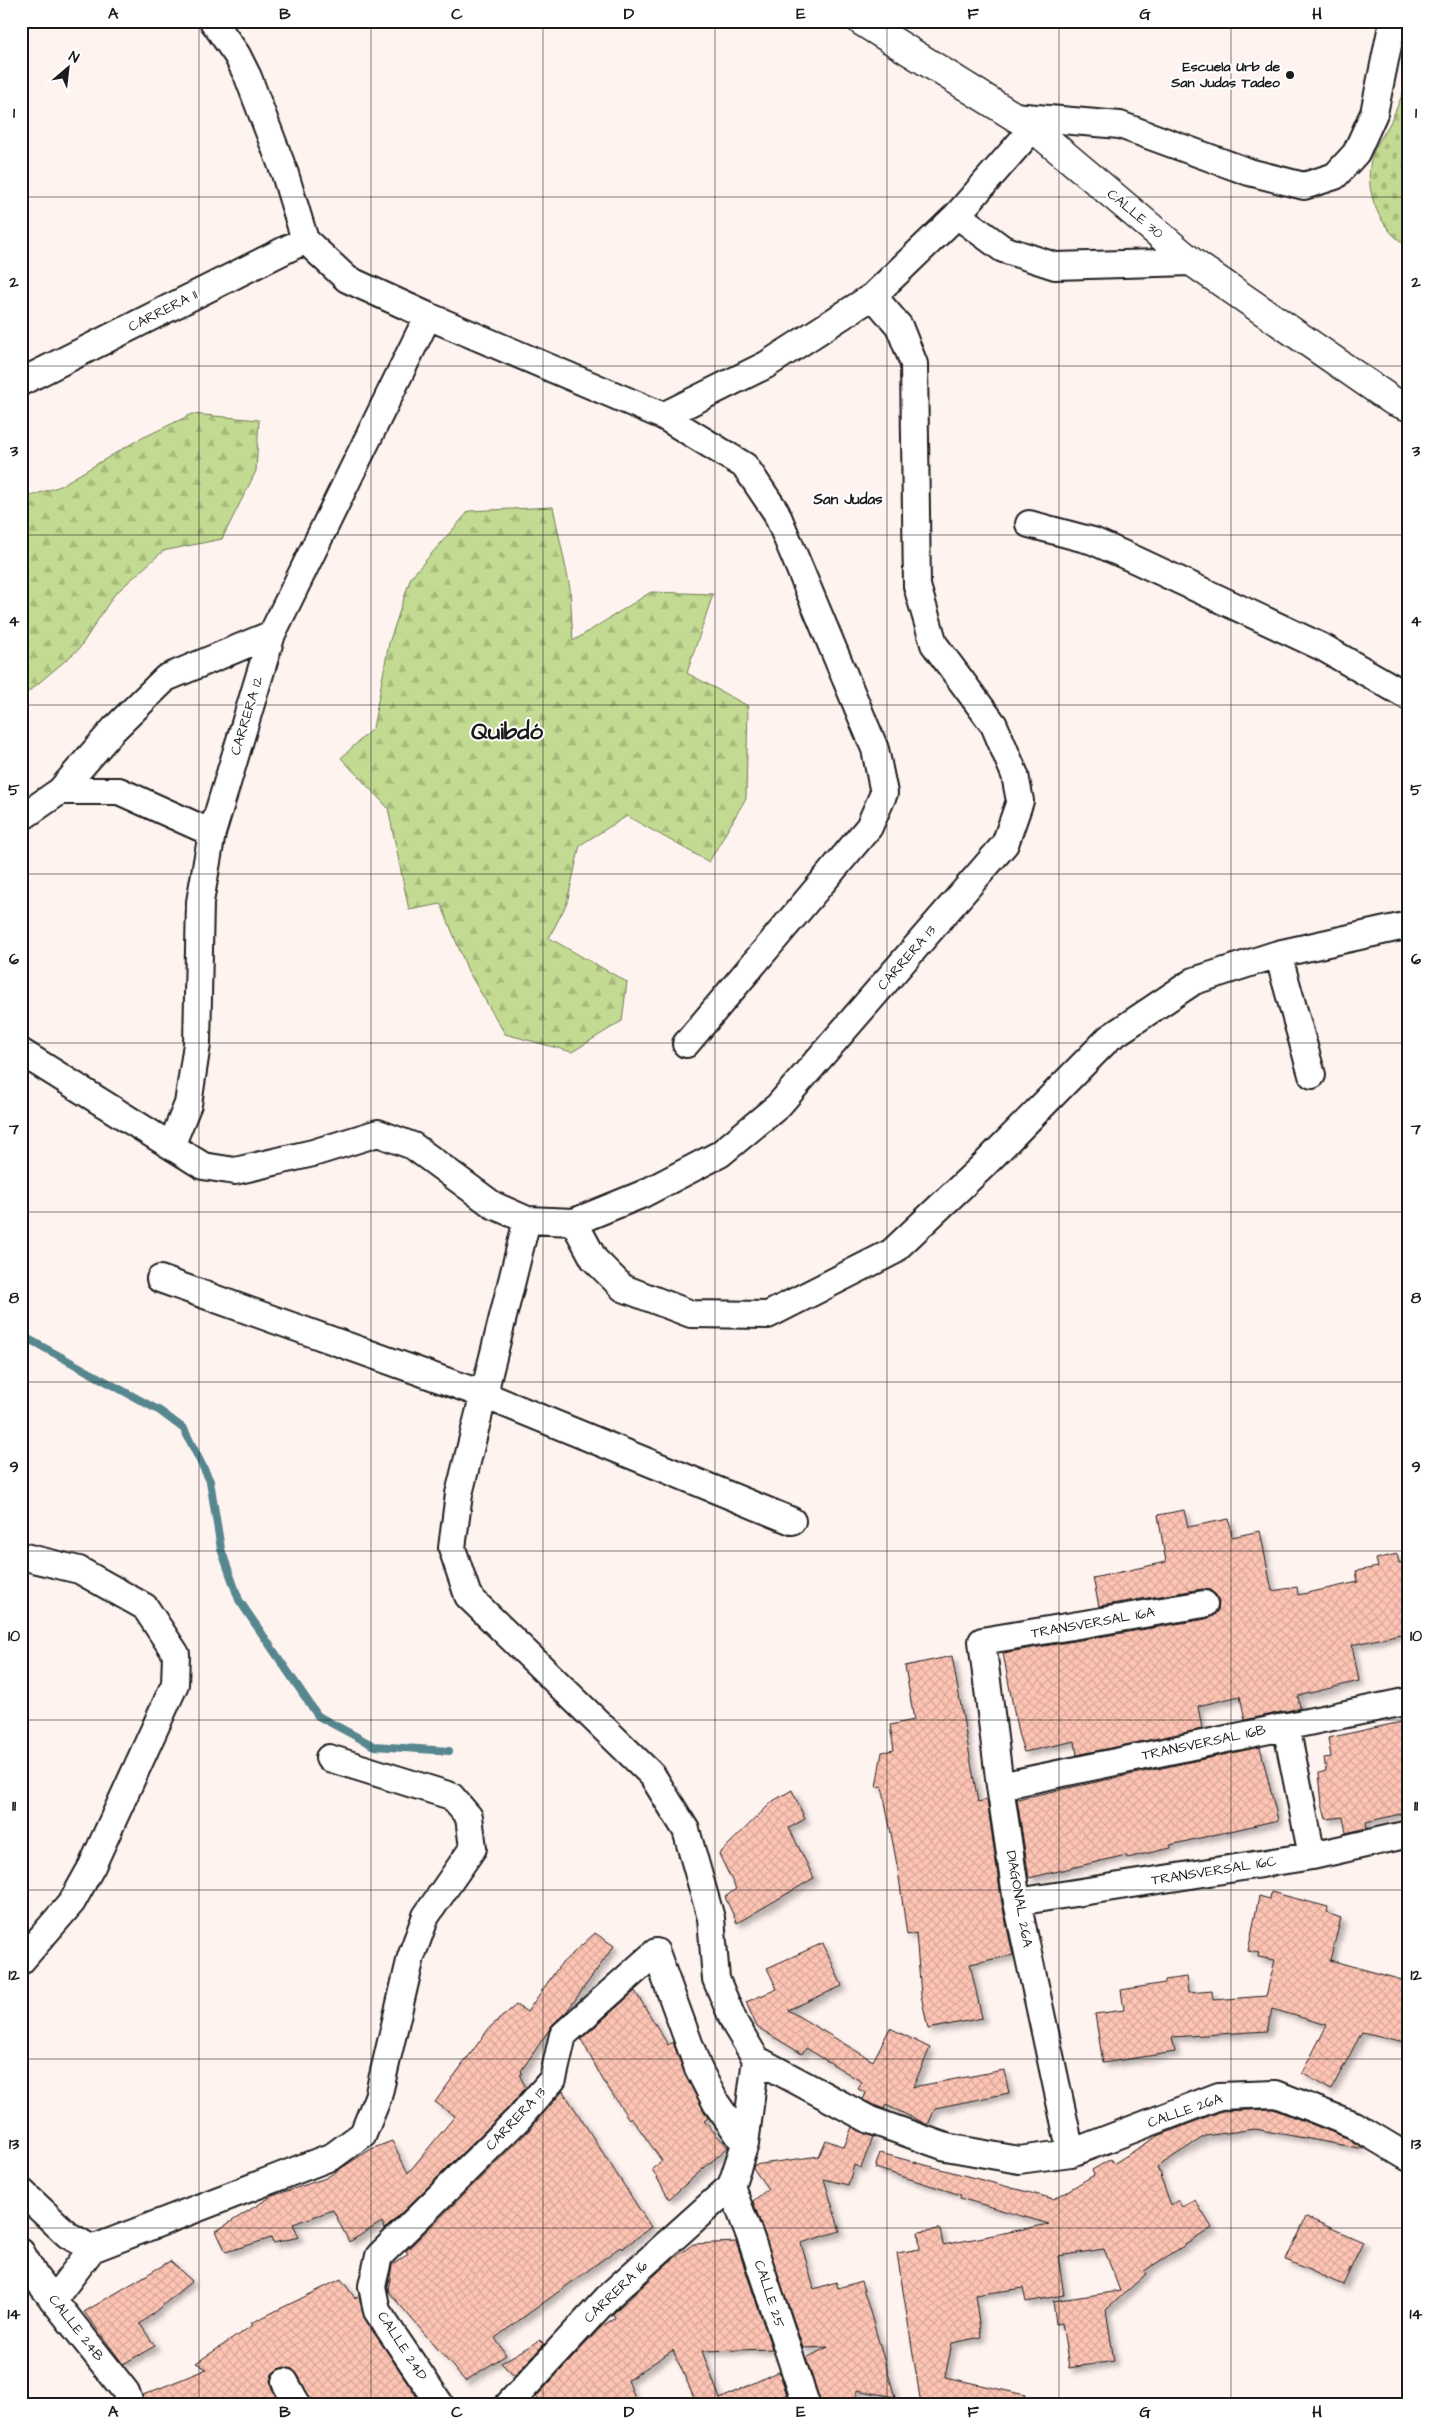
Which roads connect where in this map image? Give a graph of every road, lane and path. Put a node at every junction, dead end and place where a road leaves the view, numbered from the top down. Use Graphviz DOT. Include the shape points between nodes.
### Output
graph roads {
  1 [pos="213,21"];
  2 [pos="861,21"];
  3 [pos="1394,21"];
  4 [pos="1023,122"];
  5 [pos="957,215"];
  6 [pos="305,240"];
  7 [pos="1192,262"];
  8 [pos="873,296"];
  9 [pos="428,316"];
  10 [pos="21,382"];
  11 [pos="1409,407"];
  12 [pos="663,416"];
  13 [pos="1029,524"];
  14 [pos="272,634"];
  15 [pos="1409,697"];
  16 [pos="60,791"];
  17 [pos="21,818"];
  18 [pos="212,833"];
  19 [pos="1409,925"];
  20 [pos="1278,954"];
  21 [pos="686,1044"];
  22 [pos="21,1052"];
  23 [pos="1312,1075"];
  24 [pos="171,1146"];
  25 [pos="527,1220"];
  26 [pos="574,1222"];
  27 [pos="160,1279"];
  28 [pos="482,1394"];
  29 [pos="792,1521"];
  30 [pos="21,1556"];
  31 [pos="1204,1604"];
  32 [pos="982,1641"];
  33 [pos="1409,1701"];
  34 [pos="1286,1726"];
  35 [pos="329,1758"];
  36 [pos="1000,1786"];
  37 [pos="1409,1834"];
  38 [pos="1312,1856"];
  39 [pos="1018,1902"];
  40 [pos="21,1961"];
  41 [pos="756,2059"];
  42 [pos="745,2144"];
  43 [pos="1071,2153"];
  44 [pos="1409,2158"];
  45 [pos="731,2186"];
  46 [pos="21,2191"];
  47 [pos="92,2248"];
  48 [pos="21,2252"];
  49 [pos="372,2286"];
  50 [pos="53,2300"];
  51 [pos="130,2404"];
  52 [pos="440,2404"];
  53 [pos="509,2404"];
  54 [pos="806,2404"];
  1 -- 6 [label="street" via="248,77 285,174"];
  2 -- 4 [label="main road, CALLE 30"];
  3 -- 4 [label="street" via="1374,113 1356,153 1335,176 1304,186 1249,172 1120,125"];
  4 -- 5 [label="street"];
  4 -- 7 [label="main road, CALLE 30"];
  5 -- 7 [label="street" via="1003,249 1055,266"];
  5 -- 8 [label="street"];
  6 -- 9 [label="street" via="347,279"];
  6 -- 10 [label="street, CARRERA 11"];
  7 -- 11 [label="main road, CALLE 30" via="1393,401"];
  8 -- 12 [label="street" via="766,365"];
  8 -- 26 [label="street, CARRERA 13" via="899,326 914,364 919,594 934,644 994,725 1015,775 1020,801 1005,844 778,1106 720,1154 643,1194"];
  9 -- 12 [label="street"];
  9 -- 14 [label="street, CARRERA 12"];
  12 -- 21 [label="street" via="745,466 776,512 875,749 884,793 869,826"];
  13 -- 15 [label="street" via="1093,541 1119,552 1324,648"];
  14 -- 16 [label="street" via="166,678 114,729"];
  14 -- 18 [label="street, CARRERA 12"];
  16 -- 17 [label="street"];
  16 -- 18 [label="street" via="119,792"];
  18 -- 24 [label="street, CARRERA 12" via="200,902 197,1044 188,1104"];
  19 -- 20 [label="street"];
  20 -- 23 [label="street"];
  20 -- 26 [label="street" via="1194,981 1109,1038 983,1166 892,1252 768,1315 691,1314 623,1288 594,1259"];
  22 -- 24 [label="street"];
  24 -- 25 [label="street" via="203,1166 235,1171 313,1153 378,1133 413,1146 493,1206"];
  25 -- 26 [label="street"];
  25 -- 28 [label="street"];
  27 -- 28 [label="street"];
  28 -- 29 [label="street"];
  28 -- 41 [label="street" via="459,1494 452,1548 468,1596 652,1775 686,1830 711,1918 716,1979 735,2024"];
  30 -- 40 [label="street" via="79,1570 145,1607 176,1654 175,1684 92,1866 72,1902"];
  31 -- 32 [label="street, TRANSVERSAL 16A"];
  32 -- 36 [label="street, DIAGONAL 26A"];
  33 -- 34 [label="street, TRANSVERSAL 16B"];
  34 -- 36 [label="street, TRANSVERSAL 16B"];
  34 -- 38 [label="street"];
  35 -- 47 [label="street" via="451,1796 469,1817 474,1848 426,1916 411,1956 378,2097 363,2134 332,2156"];
  36 -- 39 [label="street, DIAGONAL 26A"];
  37 -- 38 [label="street, TRANSVERSAL 16C"];
  38 -- 39 [label="street, TRANSVERSAL 16C"];
  39 -- 43 [label="street, DIAGONAL 26A"];
  41 -- 42 [label="street"];
  41 -- 43 [label="street, CALLE 26A" via="870,2120 946,2147 1019,2160"];
  42 -- 45 [label="street"];
  42 -- 49 [label="street, CARRERA 13" via="716,2103 698,2068 656,1952 563,2035 553,2079 518,2119 379,2256"];
  43 -- 44 [label="street, CALLE 26A" via="1219,2096 1276,2094 1354,2125"];
  45 -- 53 [label="street, CARRERA 16" via="610,2295"];
  45 -- 54 [label="street, CALLE 25"];
  46 -- 47 [label="street" via="68,2235"];
  47 -- 50 [label="street"];
  48 -- 50 [label="street, CALLE 24B"];
  49 -- 52 [label="street, CALLE 24D" via="377,2311"];
  50 -- 51 [label="street, CALLE 24B" via="126,2392"];
}
